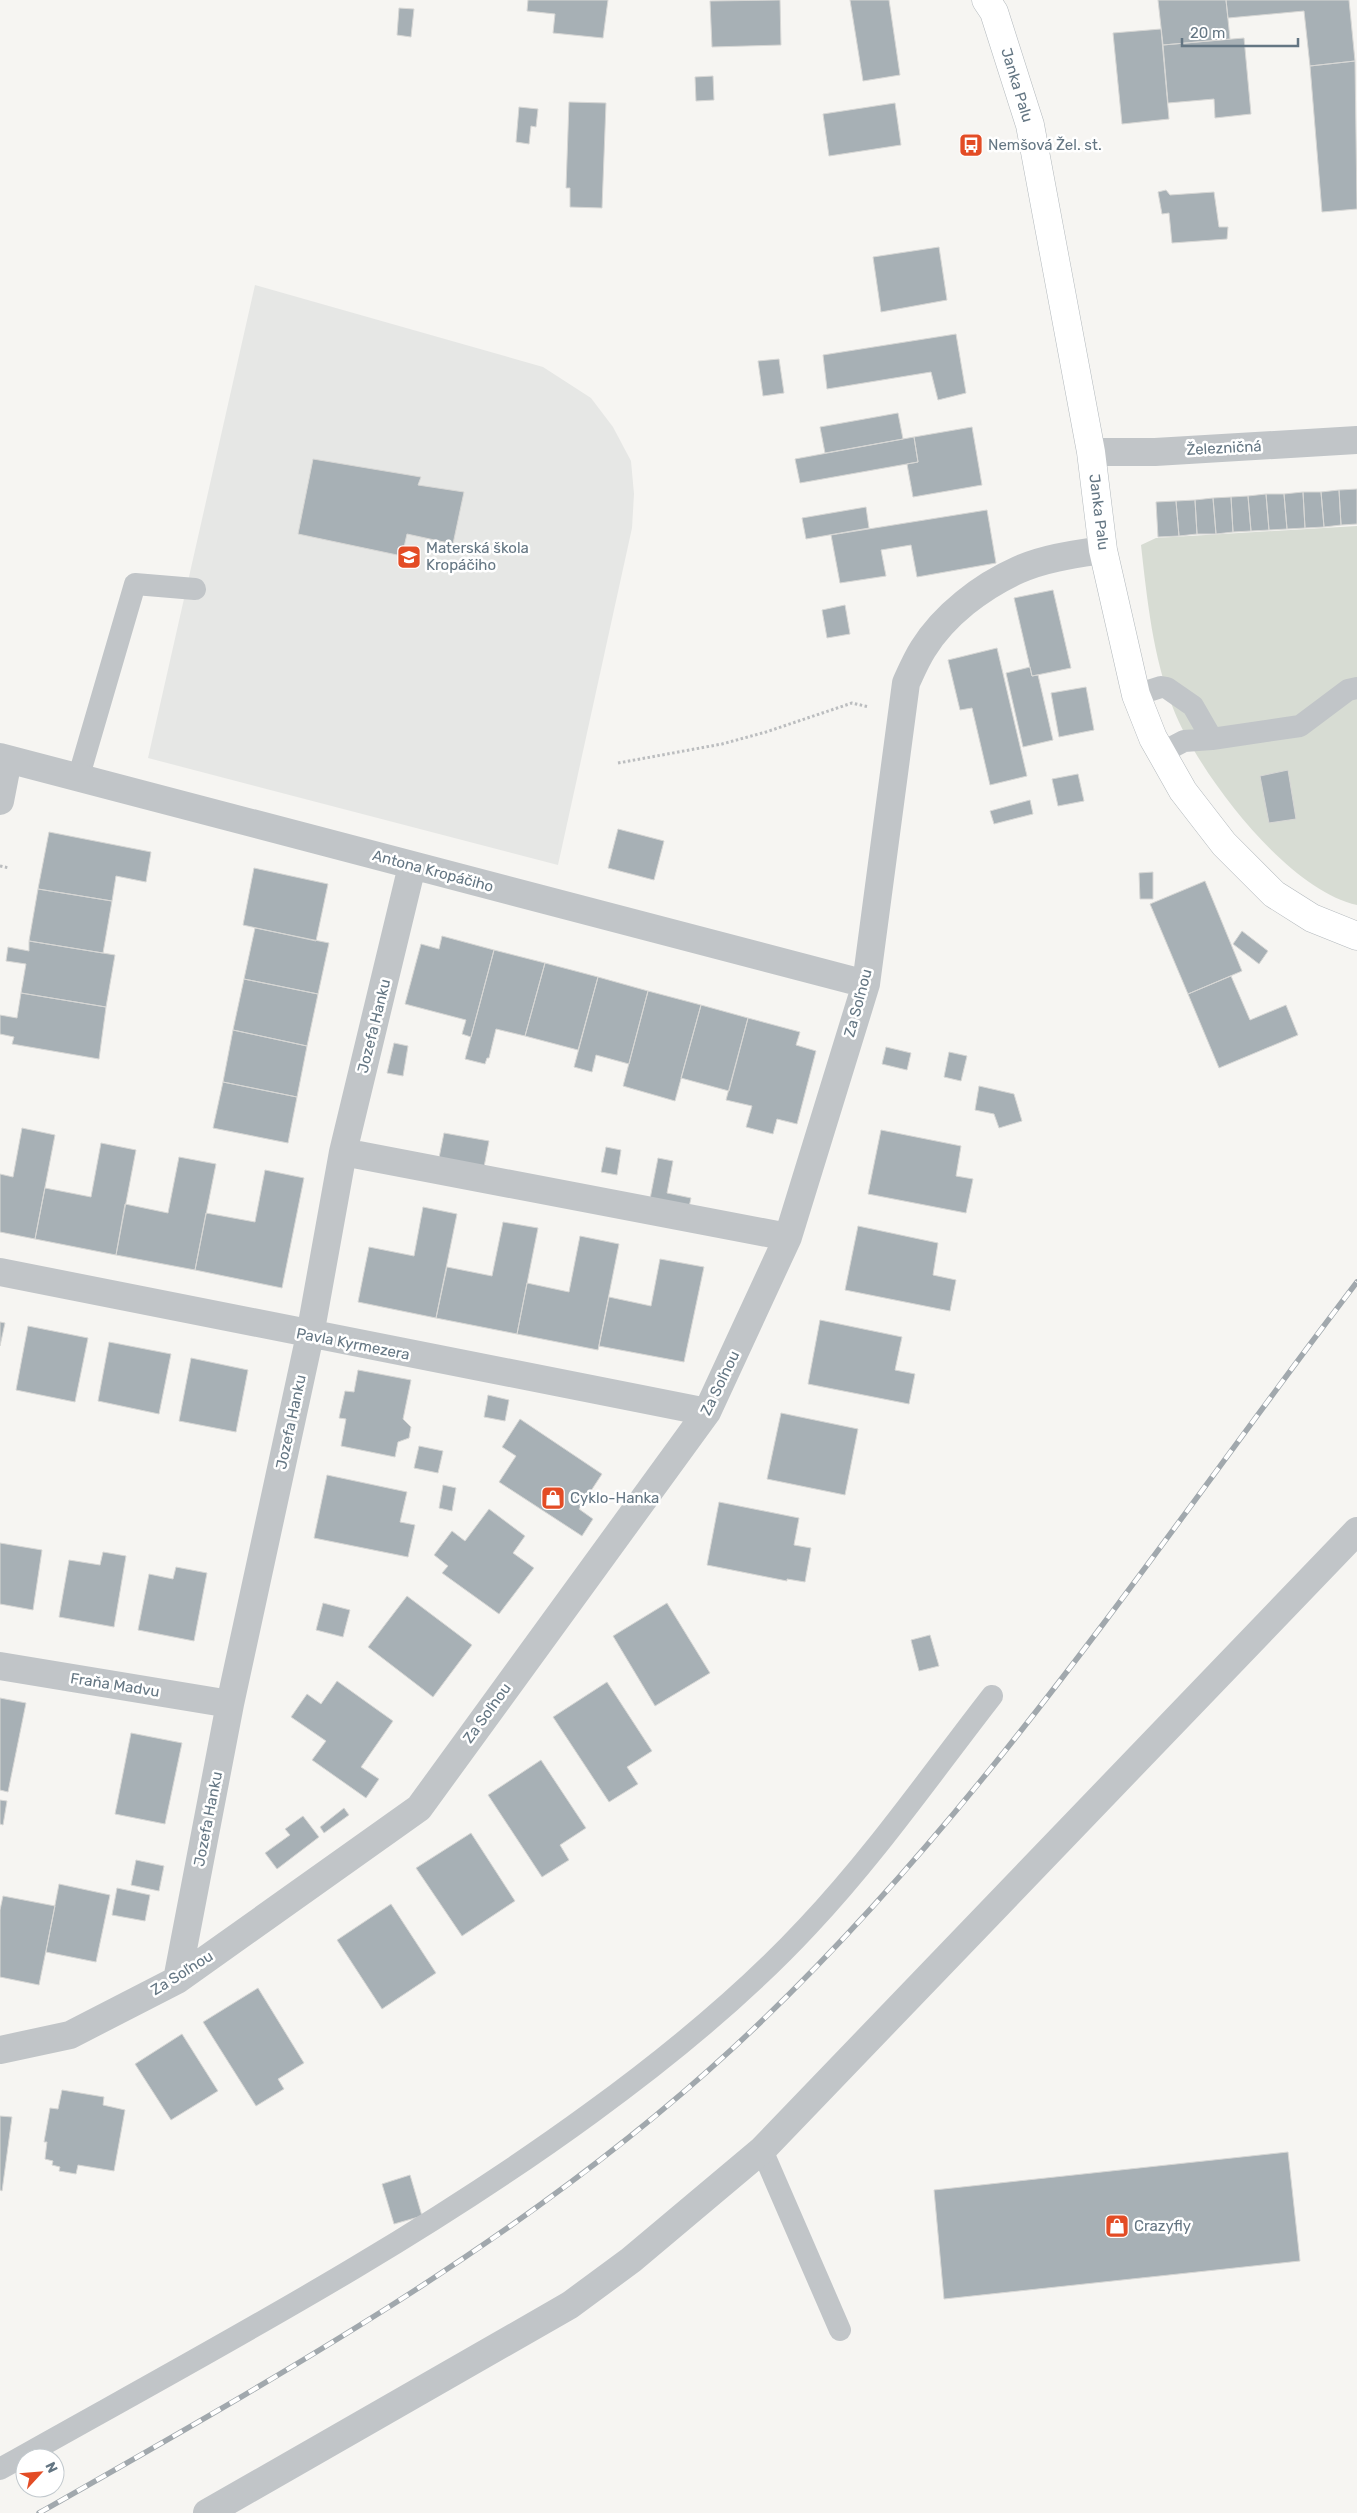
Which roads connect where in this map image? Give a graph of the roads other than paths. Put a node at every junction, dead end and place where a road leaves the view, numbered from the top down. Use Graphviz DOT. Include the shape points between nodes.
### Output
graph roads {
  1 [pos="986,0"];
  2 [pos="1357,440"];
  3 [pos="1091,452"];
  4 [pos="1103,550"];
  5 [pos="194,588"];
  6 [pos="1357,688"];
  7 [pos="1136,695"];
  8 [pos="1212,739"];
  9 [pos="1161,753"];
  10 [pos="4,758"];
  11 [pos="78,779"];
  12 [pos="0,801"];
  13 [pos="412,866"];
  14 [pos="1357,936"];
  15 [pos="866,984"];
  16 [pos="343,1152"];
  17 [pos="788,1237"];
  18 [pos="0,1272"];
  19 [pos="310,1335"];
  20 [pos="707,1412"];
  21 [pos="1357,1531"];
  22 [pos="0,1666"];
  23 [pos="992,1696"];
  24 [pos="230,1704"];
  25 [pos="176,1980"];
  26 [pos="0,2050"];
  27 [pos="762,2150"];
  28 [pos="840,2330"];
  29 [pos="0,2469"];
  30 [pos="207,2513"];
  1 -- 3 [label="main road, Janka Palu" via="994,12 1030,125"];
  2 -- 3 [label="street, Železničná" via="1156,452"];
  3 -- 4 [label="main road, Janka Palu"];
  4 -- 7 [label="main road, Janka Palu"];
  4 -- 15 [label="street, Za Soľnou" via="1019,569 982,589 949,618 923,648 906,683"];
  5 -- 11 [label="lane" via="135,584"];
  6 -- 8 [label="lane" via="1348,690 1300,726"];
  7 -- 8 [label="lane" via="1167,688 1193,706"];
  7 -- 9 [label="main road, Janka Palu"];
  8 -- 9 [label="lane" via="1184,742"];
  9 -- 14 [label="main road, Janka Palu" via="1183,791 1224,844 1274,894 1312,918"];
  10 -- 11 [label="street, Antona Kropáčiho"];
  10 -- 12 [label="street"];
  11 -- 13 [label="street, Antona Kropáčiho"];
  13 -- 15 [label="street, Antona Kropáčiho"];
  13 -- 16 [label="street, Jozefa Hanku"];
  15 -- 17 [label="street, Za Soľnou"];
  16 -- 17 [label="street"];
  16 -- 19 [label="street, Jozefa Hanku"];
  17 -- 20 [label="street, Za Soľnou"];
  18 -- 19 [label="street, Pavla Kyrmezera"];
  19 -- 20 [label="street, Pavla Kyrmezera"];
  19 -- 24 [label="street, Jozefa Hanku"];
  20 -- 25 [label="street, Za Soľnou" via="418,1808"];
  21 -- 27 [label="street"];
  22 -- 24 [label="street, Fraňa Madvu"];
  23 -- 29 [label="lane" via="871,1852 808,1926 730,2001 656,2065 480,2192 374,2258"];
  24 -- 25 [label="street, Jozefa Hanku"];
  25 -- 26 [label="street, Za Soľnou" via="70,2035"];
  27 -- 28 [label="lane"];
  27 -- 30 [label="street" via="631,2260 570,2305"];
}
